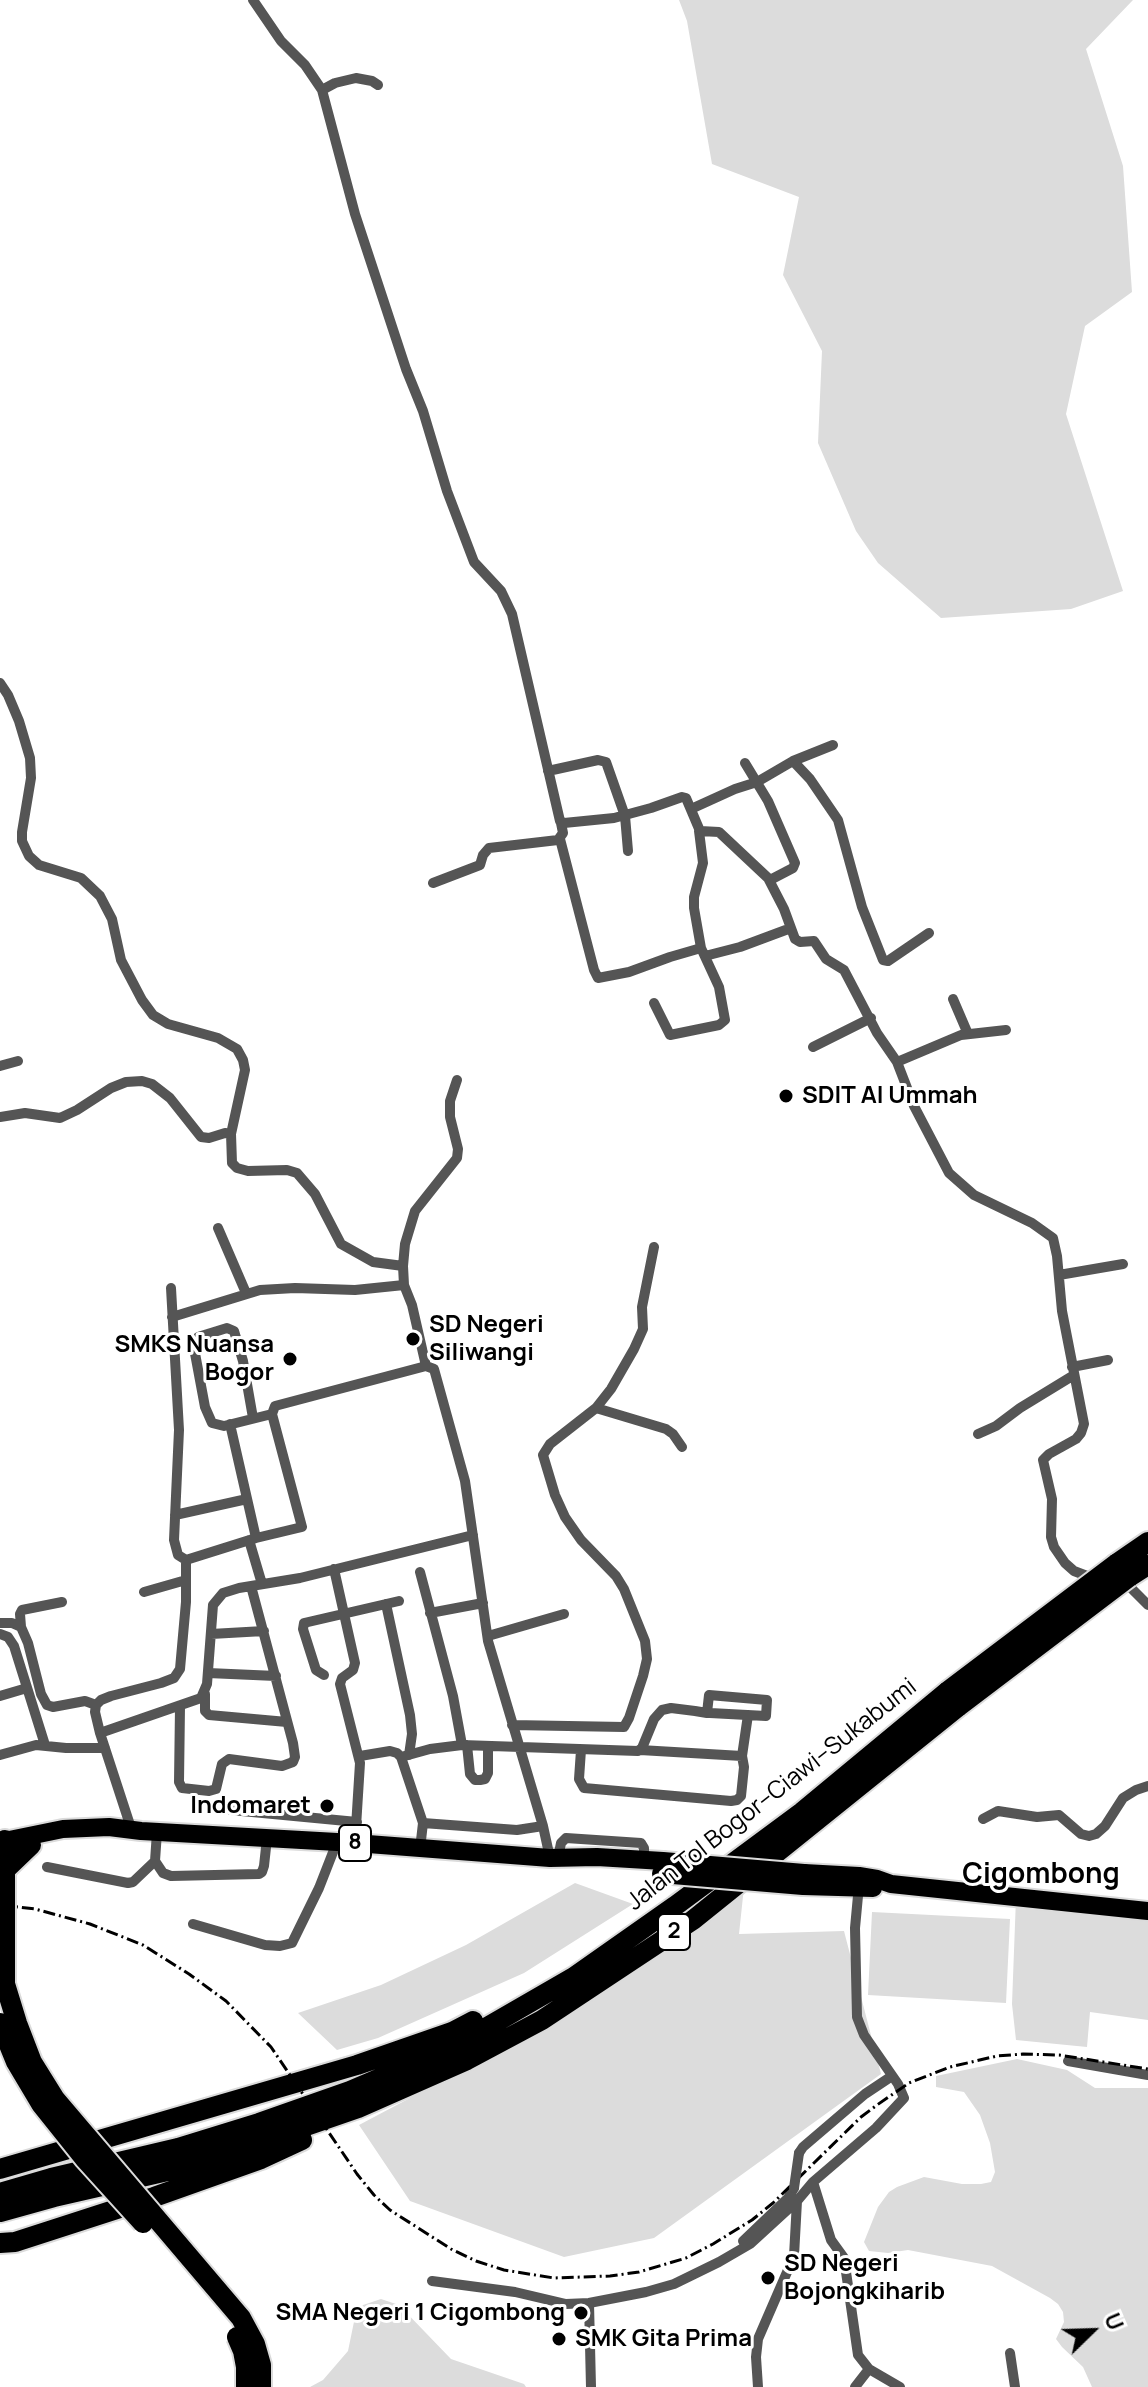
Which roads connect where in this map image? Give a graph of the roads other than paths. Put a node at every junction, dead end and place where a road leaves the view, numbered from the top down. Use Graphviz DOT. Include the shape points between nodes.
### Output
graph roads {
  1 [pos="253,0"];
  2 [pos="378,85"];
  3 [pos="322,90"];
  4 [pos="0,683"];
  5 [pos="833,745"];
  6 [pos="793,761"];
  7 [pos="745,763"];
  8 [pos="548,771"];
  9 [pos="757,782"];
  10 [pos="691,809"];
  11 [pos="625,816"];
  12 [pos="561,823"];
  13 [pos="699,831"];
  14 [pos="560,839"];
  15 [pos="628,851"];
  16 [pos="770,880"];
  17 [pos="433,883"];
  18 [pos="791,928"];
  19 [pos="929,933"];
  20 [pos="703,952"];
  21 [pos="953,999"];
  22 [pos="654,1003"];
  23 [pos="871,1018"];
  24 [pos="1006,1030"];
  25 [pos="968,1034"];
  26 [pos="813,1047"];
  27 [pos="18,1061"];
  28 [pos="897,1062"];
  29 [pos="0,1066"];
  30 [pos="457,1080"];
  31 [pos="0,1117"];
  32 [pos="231,1134"];
  33 [pos="218,1228"];
  34 [pos="654,1247"];
  35 [pos="1123,1264"];
  36 [pos="403,1266"];
  37 [pos="1059,1275"];
  38 [pos="404,1285"];
  39 [pos="171,1288"];
  40 [pos="246,1293"];
  41 [pos="172,1317"];
  42 [pos="1108,1360"];
  43 [pos="426,1366"];
  44 [pos="1073,1371"];
  45 [pos="596,1408"];
  46 [pos="272,1414"];
  47 [pos="253,1418"];
  48 [pos="230,1424"];
  49 [pos="978,1434"];
  50 [pos="682,1447"];
  51 [pos="247,1499"];
  52 [pos="175,1515"];
  53 [pos="473,1535"];
  54 [pos="253,1539"];
  55 [pos="1148,1542"];
  56 [pos="186,1560"];
  57 [pos="1148,1565"];
  58 [pos="334,1569"];
  59 [pos="1123,1571"];
  60 [pos="420,1572"];
  61 [pos="186,1580"];
  62 [pos="257,1585"];
  63 [pos="144,1592"];
  64 [pos="399,1601"];
  65 [pos="62,1602"];
  66 [pos="483,1603"];
  67 [pos="386,1604"];
  68 [pos="1148,1605"];
  69 [pos="430,1613"];
  70 [pos="344,1614"];
  71 [pos="564,1614"];
  72 [pos="0,1623"];
  73 [pos="22,1628"];
  74 [pos="264,1631"];
  75 [pos="211,1634"];
  76 [pos="5,1636"];
  77 [pos="488,1636"];
  78 [pos="208,1673"];
  79 [pos="324,1675"];
  80 [pos="276,1676"];
  81 [pos="27,1688"];
  82 [pos="205,1693"];
  83 [pos="0,1696"];
  84 [pos="954,1698"];
  85 [pos="96,1705"];
  86 [pos="180,1707"];
  87 [pos="707,1713"];
  88 [pos="748,1715"];
  89 [pos="287,1722"];
  90 [pos="512,1725"];
  91 [pos="100,1733"];
  92 [pos="45,1745"];
  93 [pos="465,1745"];
  94 [pos="488,1746"];
  95 [pos="105,1748"];
  96 [pos="520,1748"];
  97 [pos="581,1750"];
  98 [pos="640,1750"];
  99 [pos="0,1755"];
  100 [pos="360,1756"];
  101 [pos="405,1756"];
  102 [pos="742,1756"];
  103 [pos="1148,1786"];
  104 [pos="231,1810"];
  105 [pos="983,1819"];
  106 [pos="357,1822"];
  107 [pos="423,1823"];
  108 [pos="543,1826"];
  109 [pos="140,1831"];
  110 [pos="267,1838"];
  111 [pos="346,1843"];
  112 [pos="31,1845"];
  113 [pos="420,1849"];
  114 [pos="4,1856"];
  115 [pos="559,1858"];
  116 [pos="155,1861"];
  117 [pos="47,1867"];
  118 [pos="662,1867"];
  119 [pos="859,1883"];
  120 [pos="1148,1911"];
  121 [pos="193,1924"];
  122 [pos="574,1977"];
  123 [pos="0,2023"];
  124 [pos="1068,2061"];
  125 [pos="1148,2075"];
  126 [pos="892,2076"];
  127 [pos="358,2108"];
  128 [pos="0,2169"];
  129 [pos="813,2182"];
  130 [pos="0,2193"];
  131 [pos="797,2201"];
  132 [pos="0,2212"];
  133 [pos="5,2245"];
  134 [pos="702,2270"];
  135 [pos="432,2281"];
  136 [pos="589,2303"];
  137 [pos="1010,2353"];
  138 [pos="869,2369"];
  139 [pos="246,2387"];
  140 [pos="261,2387"];
  141 [pos="591,2387"];
  142 [pos="758,2387"];
  143 [pos="855,2387"];
  144 [pos="900,2387"];
  145 [pos="1015,2387"];
  1 -- 3 [label="street"];
  2 -- 3 [label="street" via="356,78"];
  3 -- 8 [label="street" via="355,214 447,491 474,562 501,591 512,614"];
  4 -- 32 [label="street" via="30,758 22,832 26,851 39,865 76,875 100,896 112,919 121,960 153,1015 227,1042 241,1054 245,1070"];
  5 -- 6 [label="street"];
  6 -- 9 [label="street"];
  6 -- 19 [label="street" via="838,820 883,960"];
  7 -- 9 [label="street"];
  8 -- 11 [label="street" via="606,762"];
  8 -- 12 [label="street"];
  9 -- 10 [label="street"];
  9 -- 16 [label="street" via="795,863"];
  10 -- 11 [label="street" via="682,797"];
  10 -- 13 [label="street"];
  11 -- 12 [label="street"];
  11 -- 15 [label="street"];
  12 -- 14 [label="street"];
  13 -- 16 [label="street" via="719,832"];
  13 -- 20 [label="street" via="703,863 694,903"];
  14 -- 17 [label="street" via="489,848 480,865"];
  14 -- 20 [label="street" via="598,978"];
  16 -- 18 [label="street"];
  18 -- 20 [label="street" via="740,947"];
  18 -- 23 [label="street" via="798,942 814,941 826,959 841,967"];
  20 -- 22 [label="street" via="719,987 724,1023 670,1035"];
  21 -- 25 [label="street"];
  23 -- 26 [label="street"];
  23 -- 28 [label="street"];
  24 -- 25 [label="street"];
  25 -- 28 [label="street"];
  27 -- 29 [label="street"];
  28 -- 37 [label="street" via="949,1173 974,1195 1049,1234"];
  30 -- 36 [label="street" via="450,1109 457,1158 415,1211"];
  31 -- 32 [label="street" via="25,1113 60,1118 111,1088 142,1081 170,1098 201,1137"];
  32 -- 36 [label="street" via="234,1166 297,1173 315,1194 341,1244 373,1262"];
  33 -- 40 [label="street"];
  34 -- 45 [label="street" via="640,1338"];
  35 -- 37 [label="street"];
  36 -- 38 [label="street"];
  37 -- 44 [label="street"];
  38 -- 40 [label="street"];
  38 -- 43 [label="street"];
  39 -- 41 [label="street"];
  40 -- 41 [label="street"];
  41 -- 52 [label="street" via="179,1430"];
  42 -- 44 [label="street"];
  43 -- 46 [label="street" via="277,1404"];
  43 -- 53 [label="street" via="434,1369 438,1383 465,1481"];
  44 -- 49 [label="street"];
  44 -- 68 [label="street" via="1083,1430 1043,1463 1052,1499 1052,1540 1071,1569 1124,1583"];
  45 -- 50 [label="street" via="666,1429"];
  45 -- 90 [label="street" via="547,1447 544,1459 565,1517 624,1589 645,1641 643,1676 624,1727"];
  46 -- 47 [label="street"];
  46 -- 54 [label="street" via="302,1527"];
  47 -- 48 [label="street"];
  47 -- 48 [label="street" via="236,1335 229,1328 216,1330 198,1337 194,1348 208,1416 216,1425"];
  48 -- 51 [label="street"];
  51 -- 52 [label="street"];
  51 -- 54 [label="street"];
  52 -- 56 [label="street" via="175,1545"];
  53 -- 58 [label="street"];
  53 -- 66 [label="street"];
  54 -- 56 [label="street"];
  54 -- 62 [label="street"];
  55 -- 59 [label="highway, Jalan Tol Bogor–Ciawi–Sukabumi / 2"];
  56 -- 61 [label="street"];
  57 -- 59 [label="highway, Jalan Tol Bogor–Ciawi–Sukabumi / 2"];
  58 -- 62 [label="street"];
  58 -- 70 [label="street"];
  59 -- 84 [label="highway, Jalan Tol Bogor–Ciawi–Sukabumi / 2, bridge"];
  60 -- 69 [label="street"];
  61 -- 63 [label="street"];
  61 -- 85 [label="street" via="180,1669 174,1678"];
  62 -- 74 [label="street"];
  62 -- 75 [label="street" via="215,1600"];
  64 -- 67 [label="street"];
  65 -- 73 [label="street" via="22,1610"];
  66 -- 69 [label="street"];
  66 -- 77 [label="street"];
  67 -- 70 [label="street"];
  67 -- 101 [label="street" via="410,1715 412,1734"];
  69 -- 93 [label="street"];
  70 -- 79 [label="street" via="303,1626 316,1670"];
  70 -- 100 [label="street" via="355,1666 340,1684"];
  71 -- 77 [label="street"];
  72 -- 73 [label="street"];
  73 -- 76 [label="street"];
  73 -- 85 [label="street" via="47,1705"];
  74 -- 75 [label="street"];
  74 -- 80 [label="street"];
  75 -- 78 [label="street"];
  76 -- 81 [label="street"];
  77 -- 90 [label="street"];
  78 -- 80 [label="street"];
  78 -- 82 [label="street"];
  80 -- 89 [label="street"];
  81 -- 83 [label="street"];
  81 -- 92 [label="street"];
  82 -- 86 [label="street"];
  82 -- 89 [label="street" via="209,1715"];
  84 -- 122 [label="highway, Jalan Tol Bogor–Ciawi–Sukabumi / 2"];
  84 -- 127 [label="highway, Jalan Tol Bogor–Ciawi–Sukabumi / 2" via="693,1920 542,2020"];
  85 -- 91 [label="street"];
  86 -- 89 [label="street" via="179,1782 184,1789 216,1789 222,1764 229,1759 291,1764 295,1753"];
  86 -- 91 [label="street"];
  87 -- 88 [label="street"];
  87 -- 88 [label="street" via="709,1695 767,1694 766,1716"];
  87 -- 98 [label="street" via="662,1710"];
  88 -- 102 [label="street"];
  90 -- 96 [label="street"];
  91 -- 95 [label="street"];
  92 -- 95 [label="street"];
  92 -- 99 [label="street"];
  93 -- 94 [label="street"];
  93 -- 94 [label="street" via="475,1780 488,1773"];
  93 -- 101 [label="street"];
  94 -- 96 [label="street"];
  95 -- 109 [label="street"];
  96 -- 97 [label="street"];
  96 -- 108 [label="street"];
  97 -- 98 [label="street"];
  97 -- 102 [label="street" via="579,1779 584,1788 731,1801 741,1796"];
  98 -- 102 [label="street"];
  100 -- 101 [label="street" via="390,1751"];
  100 -- 106 [label="street"];
  101 -- 107 [label="street"];
  103 -- 105 [label="street" via="1123,1798 1105,1826 1089,1836 1059,1815 998,1811"];
  104 -- 106 [label="street"];
  106 -- 111 [label="street"];
  107 -- 108 [label="street" via="517,1830"];
  107 -- 113 [label="street"];
  108 -- 115 [label="street"];
  109 -- 110 [label="highway, 8"];
  109 -- 112 [label="highway, 8"];
  109 -- 114 [label="highway, 8" via="78,1828"];
  109 -- 116 [label="street"];
  110 -- 111 [label="highway, 8"];
  110 -- 116 [label="street" via="264,1866 255,1875 171,1876"];
  111 -- 113 [label="highway, 8"];
  111 -- 121 [label="street" via="292,1943 265,1945"];
  112 -- 114 [label="highway"];
  113 -- 115 [label="highway, 8"];
  114 -- 140 [label="highway, bridge" via="5,1984 32,2062 71,2119 241,2318 255,2344"];
  115 -- 118 [label="highway, 8" via="600,1867"];
  115 -- 118 [label="highway, 8" via="644,1859"];
  116 -- 117 [label="street" via="128,1883"];
  118 -- 119 [label="highway, 8, bridge"];
  119 -- 120 [label="highway, 8"];
  119 -- 126 [label="street" via="857,2017"];
  122 -- 128 [label="highway" via="558,1977 452,2032 357,2065"];
  122 -- 130 [label="highway, Jalan Tol Bogor–Ciawi–Sukabumi / 2" via="451,2048 350,2091 178,2148"];
  123 -- 139 [label="highway, bridge" via="41,2104 230,2323 243,2351"];
  124 -- 125 [label="street"];
  126 -- 129 [label="street" via="904,2095 901,2103"];
  126 -- 134 [label="street, bridge" via="803,2147 788,2198 748,2237"];
  127 -- 132 [label="highway, Jalan Tol Bogor–Ciawi–Sukabumi / 2" via="172,2170"];
  127 -- 133 [label="highway" via="261,2159"];
  129 -- 131 [label="street"];
  129 -- 138 [label="street" via="831,2240 844,2258 855,2347"];
  131 -- 134 [label="street" via="750,2244"];
  131 -- 142 [label="street" via="794,2256 758,2339"];
  134 -- 136 [label="street" via="659,2289"];
  135 -- 136 [label="street" via="566,2304"];
  136 -- 141 [label="street"];
  137 -- 145 [label="street"];
  138 -- 143 [label="street"];
  138 -- 144 [label="street"];
}
